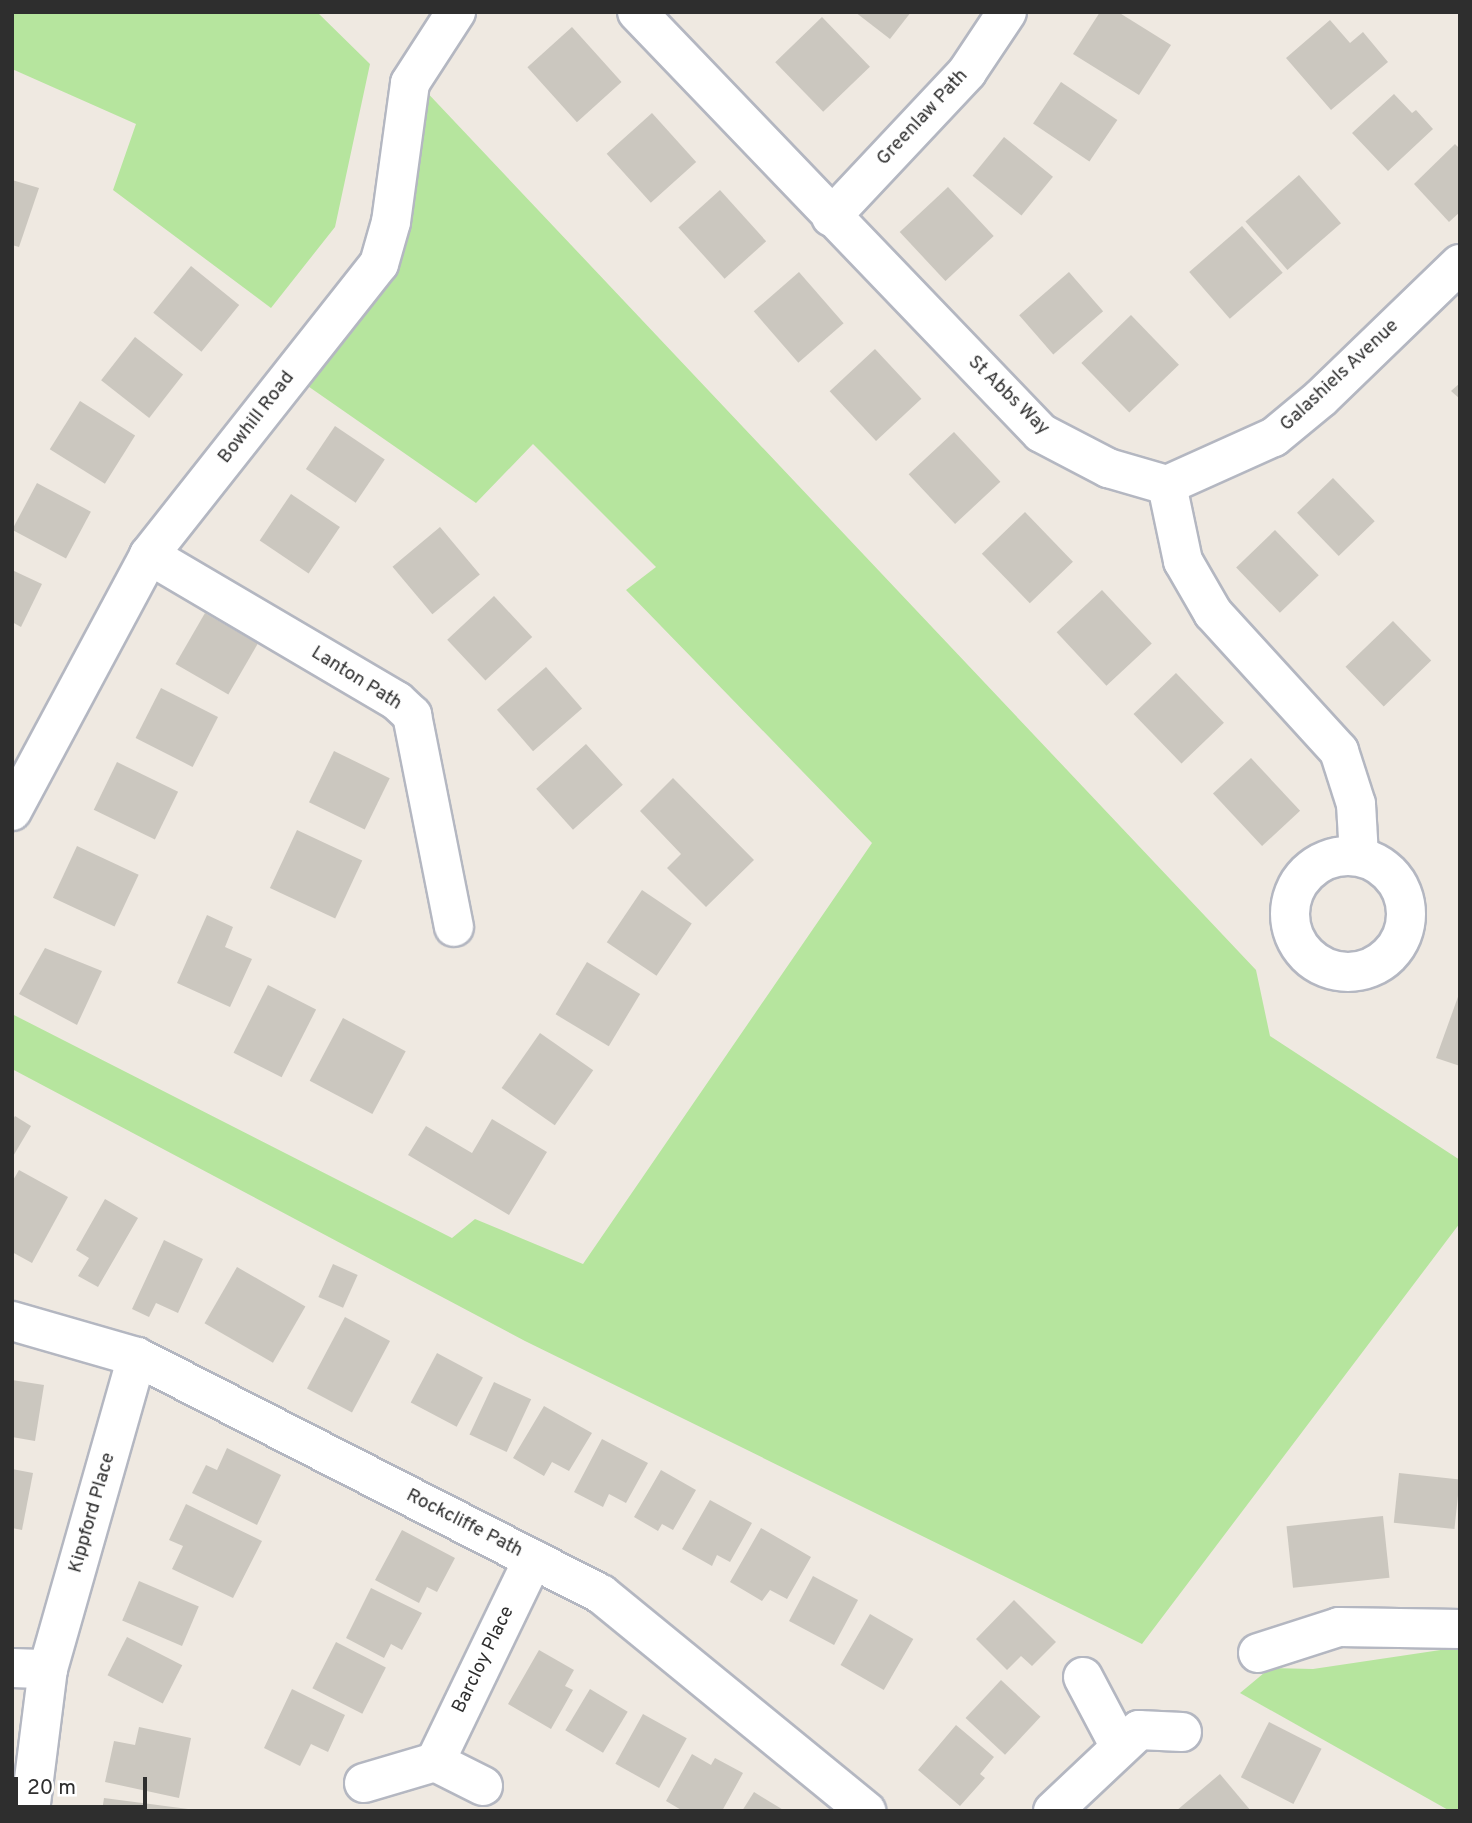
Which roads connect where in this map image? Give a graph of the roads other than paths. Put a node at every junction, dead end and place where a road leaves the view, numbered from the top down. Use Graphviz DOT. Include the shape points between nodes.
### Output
graph roads {
  1 [pos="456,12"];
  2 [pos="637,12"];
  3 [pos="1007,12"];
  4 [pos="831,217"];
  5 [pos="1460,264"];
  6 [pos="1167,485"];
  7 [pos="149,555"];
  8 [pos="17,794"];
  9 [pos="1359,856"];
  10 [pos="454,927"];
  11 [pos="12,1321"];
  12 [pos="137,1357"];
  13 [pos="533,1559"];
  14 [pos="1460,1629"];
  15 [pos="1258,1653"];
  16 [pos="30,1669"];
  17 [pos="1083,1677"];
  18 [pos="1182,1732"];
  19 [pos="1120,1747"];
  20 [pos="435,1762"];
  21 [pos="364,1783"];
  22 [pos="483,1786"];
  23 [pos="30,1811"];
  24 [pos="866,1811"];
  25 [pos="1053,1811"];
  1 -- 7 [label="street, Bowhill Road" via="410,83 391,222 379,264"];
  2 -- 4 [label="street, St Abbs Way"];
  3 -- 4 [label="street, Greenlaw Path" via="967,72"];
  4 -- 6 [label="street, St Abbs Way" via="1041,433 1108,468"];
  5 -- 6 [label="street, Galashiels Avenue" via="1274,437"];
  6 -- 9 [label="street" via="1184,561 1213,613 1339,751 1356,804"];
  7 -- 8 [label="street, Bowhill Road"];
  7 -- 10 [label="street, Lanton Path" via="397,701 412,715"];
  11 -- 12 [label="street, Rockcliffe Path"];
  12 -- 13 [label="street, Rockcliffe Path"];
  12 -- 16 [label="street, Kippford Place"];
  13 -- 20 [label="street, Barcloy Place"];
  13 -- 24 [label="street, Rockcliffe Path" via="601,1594"];
  14 -- 15 [label="street" via="1339,1627"];
  16 -- 23 [label="street, Kippford Place"];
  17 -- 19 [label="street"];
  18 -- 19 [label="street" via="1139,1730"];
  19 -- 25 [label="street"];
  20 -- 21 [label="street"];
  20 -- 22 [label="street"];
}
